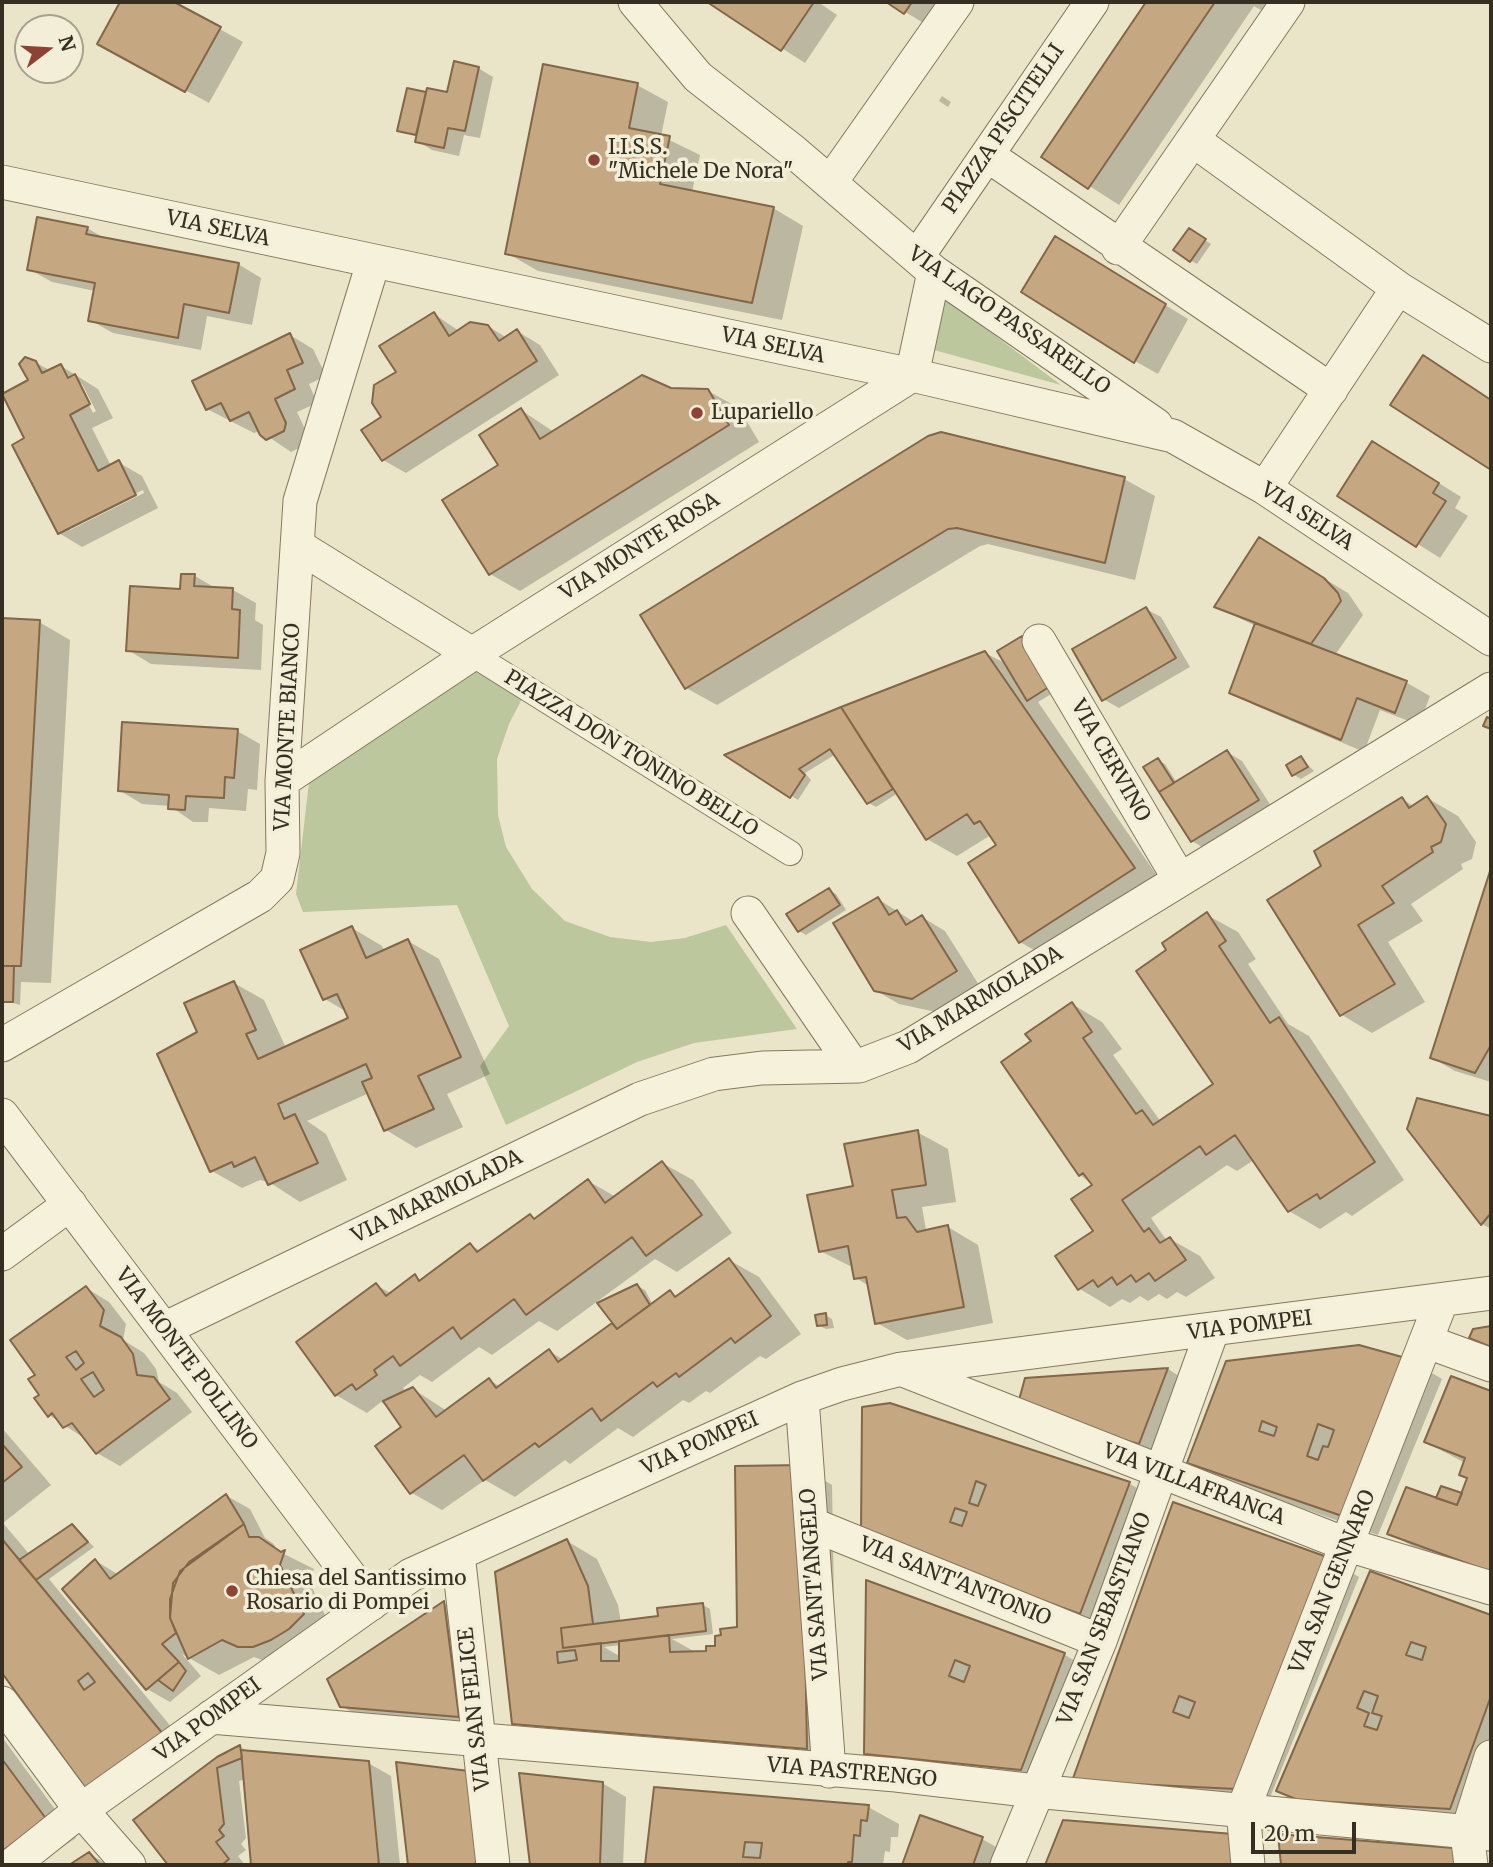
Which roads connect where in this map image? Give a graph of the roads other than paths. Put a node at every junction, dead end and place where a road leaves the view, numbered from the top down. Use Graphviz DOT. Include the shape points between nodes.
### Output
graph roads {
  1 [pos="635,2"];
  2 [pos="957,2"];
  3 [pos="1092,2"];
  4 [pos="1288,2"];
  5 [pos="1193,140"];
  6 [pos="987,155"];
  7 [pos="2,182"];
  8 [pos="830,183"];
  9 [pos="1118,248"];
  10 [pos="373,263"];
  11 [pos="925,265"];
  12 [pos="1398,288"];
  13 [pos="1491,346"];
  14 [pos="912,375"];
  15 [pos="1331,390"];
  16 [pos="1173,436"];
  17 [pos="1265,488"];
  18 [pos="298,546"];
  19 [pos="1491,639"];
  20 [pos="1040,641"];
  21 [pos="472,654"];
  22 [pos="1491,689"];
  23 [pos="282,781"];
  24 [pos="790,853"];
  25 [pos="1180,880"];
  26 [pos="748,913"];
  27 [pos="2,1045"];
  28 [pos="853,1066"];
  29 [pos="2,1115"];
  30 [pos="70,1204"];
  31 [pos="2,1254"];
  32 [pos="1491,1293"];
  33 [pos="1441,1302"];
  34 [pos="164,1329"];
  35 [pos="1212,1331"];
  36 [pos="1428,1342"];
  37 [pos="1491,1366"];
  38 [pos="901,1369"];
  39 [pos="802,1398"];
  40 [pos="1161,1473"];
  41 [pos="811,1524"];
  42 [pos="1348,1545"];
  43 [pos="458,1554"];
  44 [pos="1491,1588"];
  45 [pos="371,1604"];
  46 [pos="1100,1641"];
  47 [pos="2,1703"];
  48 [pos="211,1717"];
  49 [pos="479,1740"];
  50 [pos="1491,1758"];
  51 [pos="829,1771"];
  52 [pos="1035,1791"];
  53 [pos="81,1810"];
  54 [pos="1243,1810"];
  55 [pos="1479,1833"];
  56 [pos="12,1865"];
  57 [pos="129,1865"];
  58 [pos="493,1865"];
  59 [pos="1007,1865"];
  60 [pos="1248,1865"];
  61 [pos="1471,1865"];
  1 -- 8 [label="street, VIA LAGO PASSARELLO" via="698,77"];
  2 -- 8 [label="street"];
  3 -- 6 [label="street, PIAZZA PISCITELLI"];
  4 -- 5 [label="street"];
  5 -- 9 [label="street"];
  5 -- 12 [label="street"];
  6 -- 9 [label="street"];
  6 -- 11 [label="street, PIAZZA PISCITELLI"];
  7 -- 10 [label="street, VIA SELVA"];
  8 -- 11 [label="street, VIA LAGO PASSARELLO"];
  9 -- 15 [label="street"];
  10 -- 14 [label="street, VIA SELVA"];
  10 -- 18 [label="street, VIA MONTE BIANCO" via="300,501"];
  11 -- 14 [label="street"];
  11 -- 16 [label="street, VIA LAGO PASSARELLO"];
  12 -- 13 [label="street"];
  12 -- 15 [label="street"];
  14 -- 16 [label="street, VIA SELVA"];
  14 -- 21 [label="street, VIA MONTE ROSA"];
  15 -- 17 [label="street"];
  16 -- 17 [label="street, VIA SELVA"];
  17 -- 19 [label="street, VIA SELVA"];
  18 -- 21 [label="street"];
  18 -- 23 [label="street, VIA MONTE BIANCO"];
  20 -- 25 [label="street, VIA CERVINO"];
  21 -- 23 [label="street, VIA MONTE ROSA"];
  21 -- 24 [label="street, PIAZZA DON TONINO BELLO"];
  22 -- 25 [label="street, VIA MARMOLADA"];
  23 -- 27 [label="street, VIA MONTE BIANCO" via="283,853 277,879 260,896"];
  25 -- 28 [label="street, VIA MARMOLADA" via="908,1047"];
  26 -- 28 [label="street"];
  28 -- 34 [label="street, VIA MARMOLADA" via="714,1074 640,1099"];
  29 -- 30 [label="street, VIA MONTE POLLINO"];
  30 -- 31 [label="street"];
  30 -- 34 [label="street, VIA MONTE POLLINO"];
  32 -- 33 [label="street, VIA POMPEI"];
  33 -- 35 [label="street, VIA POMPEI"];
  33 -- 36 [label="street, VIA SAN GENNARO"];
  34 -- 45 [label="street, VIA MONTE POLLINO"];
  35 -- 38 [label="street, VIA POMPEI"];
  35 -- 40 [label="street, VIA SAN SEBASTIANO"];
  36 -- 37 [label="street"];
  36 -- 42 [label="street, VIA SAN GENNARO"];
  38 -- 39 [label="street, VIA POMPEI"];
  38 -- 40 [label="street, VIA VILLAFRANCA"];
  39 -- 41 [label="street, VIA SANT'ANGELO"];
  39 -- 43 [label="street, VIA POMPEI"];
  40 -- 42 [label="street, VIA VILLAFRANCA"];
  40 -- 46 [label="street, VIA SAN SEBASTIANO"];
  41 -- 46 [label="street, VIA SANT'ANTONIO"];
  41 -- 51 [label="street, VIA SANT'ANGELO"];
  42 -- 44 [label="street, VIA VILLAFRANCA"];
  42 -- 54 [label="street, VIA SAN GENNARO"];
  43 -- 45 [label="street, VIA POMPEI" via="411,1575"];
  43 -- 49 [label="street, VIA SAN FELICE"];
  45 -- 48 [label="street, VIA POMPEI"];
  46 -- 52 [label="street, VIA SAN SEBASTIANO"];
  47 -- 53 [label="street"];
  48 -- 49 [label="street, VIA PASTRENGO"];
  48 -- 53 [label="street, VIA POMPEI"];
  49 -- 51 [label="street, VIA PASTRENGO"];
  49 -- 58 [label="street, VIA SAN FELICE"];
  50 -- 55 [label="street"];
  51 -- 52 [label="street, VIA PASTRENGO"];
  52 -- 54 [label="street, VIA PASTRENGO"];
  52 -- 59 [label="street, VIA SAN SEBASTIANO"];
  53 -- 56 [label="street, VIA POMPEI"];
  53 -- 57 [label="street"];
  54 -- 55 [label="street, VIA PASTRENGO"];
  54 -- 60 [label="street, VIA SAN GENNARO"];
  55 -- 61 [label="street"];
}
